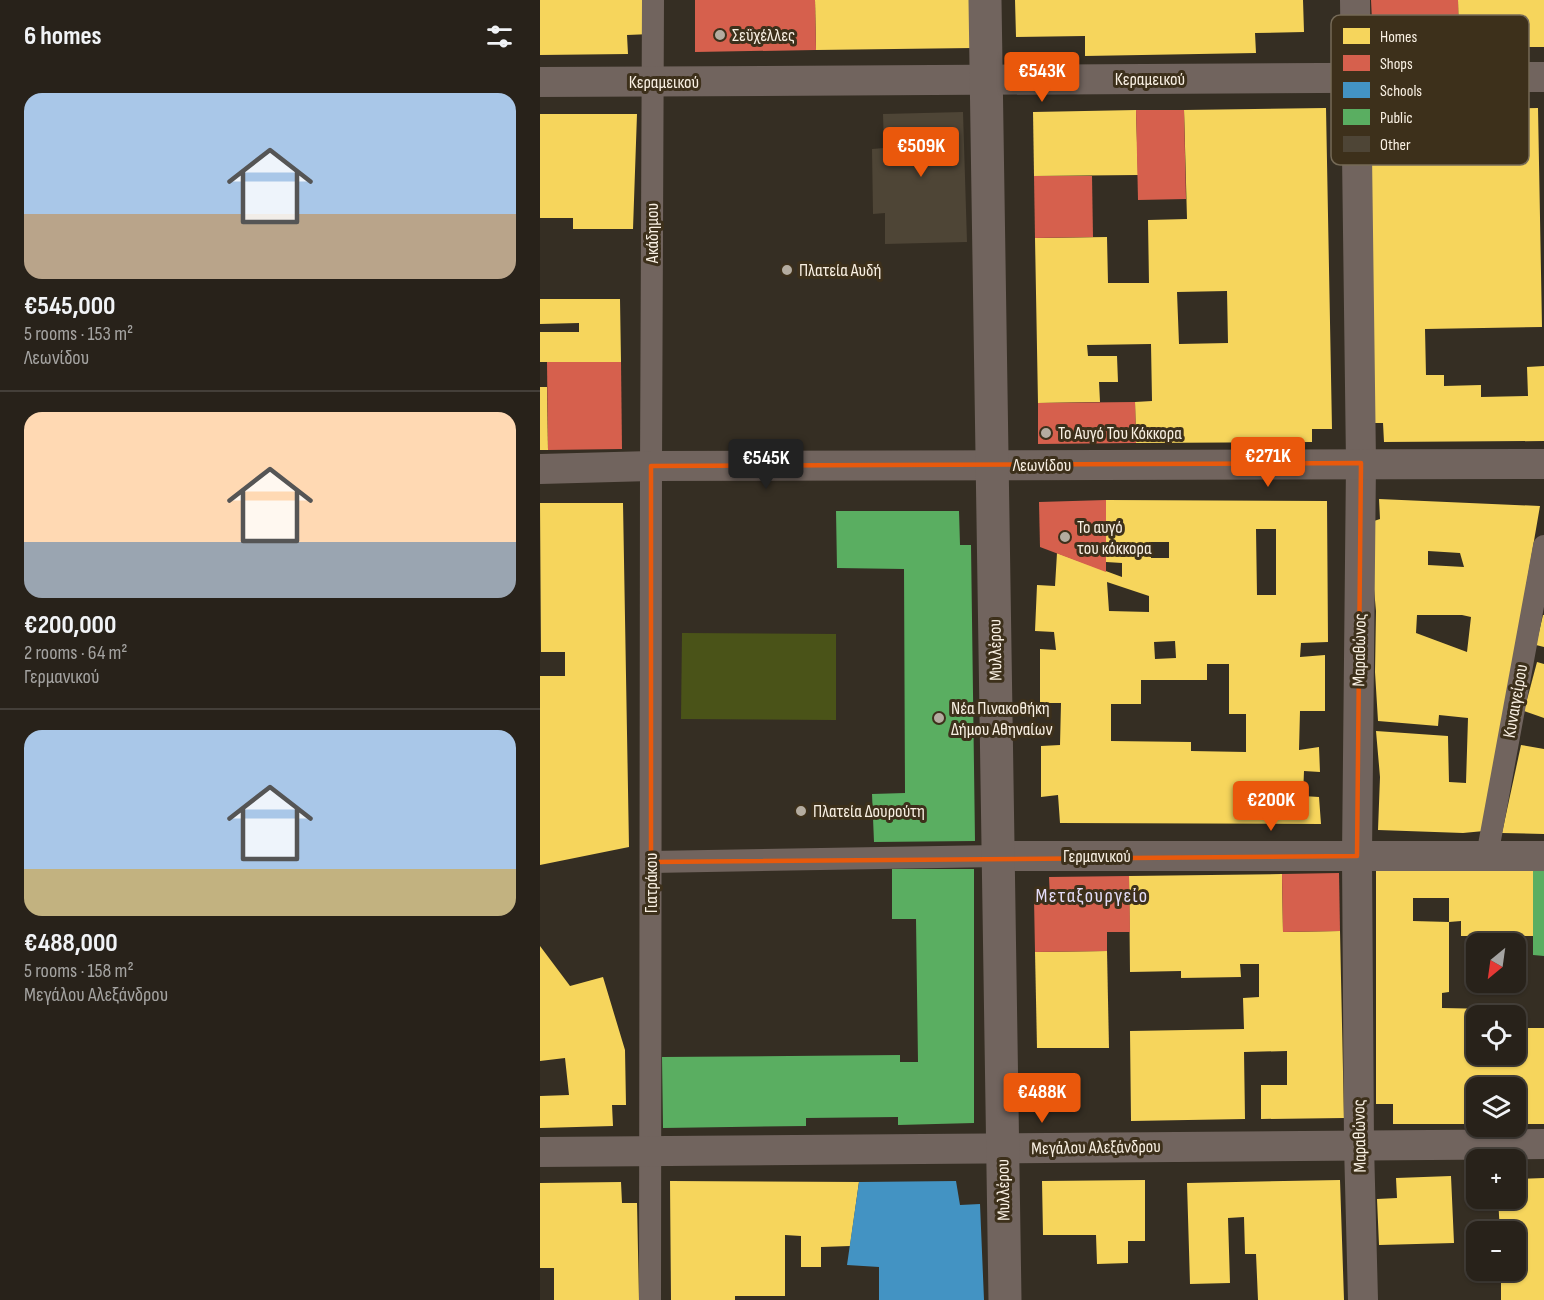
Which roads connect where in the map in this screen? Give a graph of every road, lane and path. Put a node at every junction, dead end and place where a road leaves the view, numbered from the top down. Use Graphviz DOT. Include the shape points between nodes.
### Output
graph roads {
  1 [pos="653,0"];
  2 [pos="985,0"];
  3 [pos="1354,0"];
  4 [pos="1354,15"];
  5 [pos="1529,76"];
  6 [pos="1544,76"];
  7 [pos="1331,78"];
  8 [pos="986,80"];
  9 [pos="540,82"];
  10 [pos="653,82"];
  11 [pos="1357,165"];
  12 [pos="1361,464"];
  13 [pos="1544,464"];
  14 [pos="992,465"];
  15 [pos="651,466"];
  16 [pos="540,469"];
  17 [pos="1544,546"];
  18 [pos="998,856"];
  19 [pos="1357,856"];
  20 [pos="1487,856"];
  21 [pos="1544,856"];
  22 [pos="651,862"];
  23 [pos="1544,1144"];
  24 [pos="1359,1145"];
  25 [pos="1003,1148"];
  26 [pos="651,1150"];
  27 [pos="540,1152"];
  28 [pos="650,1300"];
  29 [pos="1005,1300"];
  30 [pos="1363,1300"];
  1 -- 10 [label="street, Ακάδημου"];
  2 -- 8 [label="street, Μυλλέρου"];
  3 -- 4 [label="street, Μαραθώνος"];
  5 -- 6 [label="street, Κεραμεικού"];
  7 -- 8 [label="street, Κεραμεικού"];
  8 -- 10 [label="street, Κεραμεικού"];
  8 -- 14 [label="street, Μυλλέρου"];
  9 -- 10 [label="street, Κεραμεικού"];
  10 -- 15 [label="street, Ακάδημου"];
  11 -- 12 [label="street, Μαραθώνος"];
  12 -- 13 [label="street, Λεωνίδου"];
  12 -- 14 [label="street, Λεωνίδου"];
  12 -- 19 [label="street, Μαραθώνος"];
  14 -- 15 [label="street, Λεωνίδου"];
  14 -- 18 [label="street, Μυλλέρου"];
  15 -- 16 [label="street, Λεωνίδου"];
  15 -- 22 [label="street, Γιατράκου"];
  17 -- 20 [label="street, Κυναιγείρου"];
  18 -- 19 [label="street, Γερμανικού"];
  18 -- 22 [label="street, Γερμανικού"];
  18 -- 25 [label="street, Μυλλέρου"];
  19 -- 20 [label="street, Γερμανικού"];
  19 -- 24 [label="street, Μαραθώνος"];
  20 -- 21 [label="street, Γερμανικού"];
  22 -- 26 [label="street, Γιατράκου"];
  23 -- 24 [label="street, Μεγάλου Αλεξάνδρου"];
  24 -- 25 [label="street, Μεγάλου Αλεξάνδρου"];
  24 -- 30 [label="street, Μαραθώνος"];
  25 -- 26 [label="street, Μεγάλου Αλεξάνδρου"];
  25 -- 29 [label="street, Μυλλέρου"];
  26 -- 27 [label="street, Μεγάλου Αλεξάνδρου"];
  26 -- 28 [label="street, Γιατράκου"];
}
